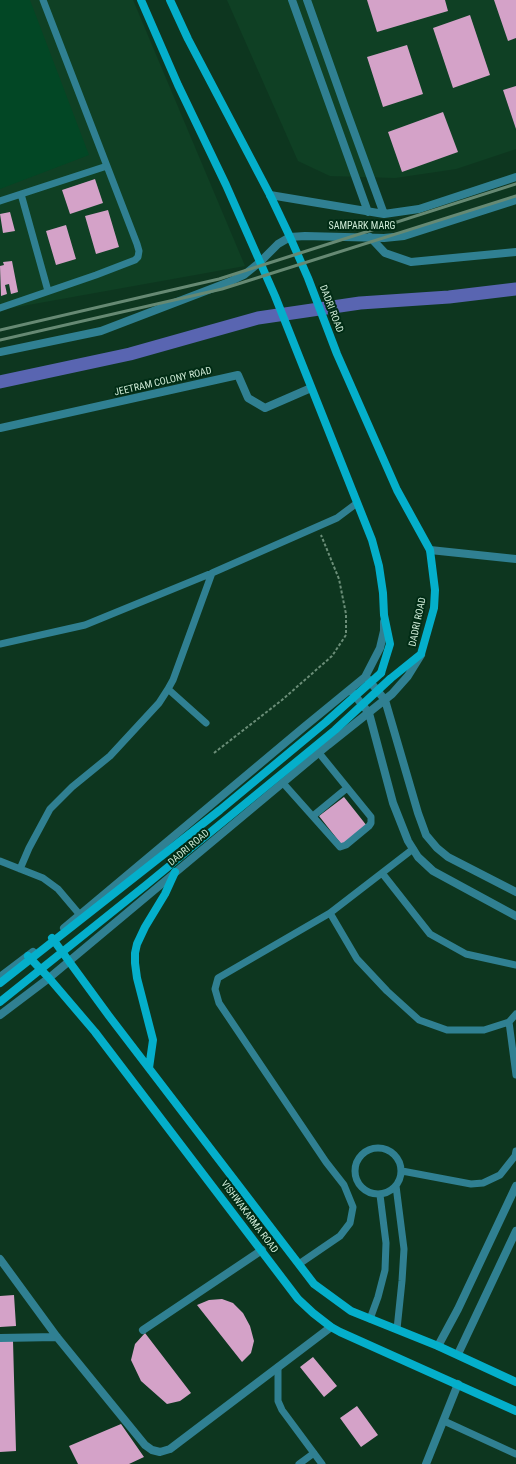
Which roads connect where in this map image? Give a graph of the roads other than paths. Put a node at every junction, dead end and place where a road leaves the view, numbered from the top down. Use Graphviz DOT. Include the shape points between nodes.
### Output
graph roads {
  1 [pos="43,0"];
  2 [pos="141,0"];
  3 [pos="170,0"];
  4 [pos="292,0"];
  5 [pos="307,0"];
  6 [pos="107,166"];
  7 [pos="516,177"];
  8 [pos="21,194"];
  9 [pos="270,195"];
  10 [pos="516,200"];
  11 [pos="0,201"];
  12 [pos="368,212"];
  13 [pos="384,214"];
  14 [pos="290,237"];
  15 [pos="370,237"];
  16 [pos="516,252"];
  17 [pos="260,262"];
  18 [pos="48,292"];
  19 [pos="0,308"];
  20 [pos="0,352"];
  21 [pos="311,388"];
  22 [pos="0,428"];
  23 [pos="357,503"];
  24 [pos="430,550"];
  25 [pos="516,559"];
  26 [pos="212,573"];
  27 [pos="384,615"];
  28 [pos="0,644"];
  29 [pos="421,654"];
  30 [pos="365,677"];
  31 [pos="168,689"];
  32 [pos="349,690"];
  33 [pos="385,700"];
  34 [pos="369,712"];
  35 [pos="206,723"];
  36 [pos="319,753"];
  37 [pos="283,782"];
  38 [pos="347,788"];
  39 [pos="313,816"];
  40 [pos="413,849"];
  41 [pos="0,861"];
  42 [pos="20,869"];
  43 [pos="175,872"];
  44 [pos="382,873"];
  45 [pos="516,892"];
  46 [pos="330,912"];
  47 [pos="80,915"];
  48 [pos="516,916"];
  49 [pos="52,938"];
  50 [pos="28,956"];
  51 [pos="69,960"];
  52 [pos="516,966"];
  53 [pos="1,974"];
  54 [pos="49,978"];
  55 [pos="0,983"];
  56 [pos="0,1002"];
  57 [pos="516,1014"];
  58 [pos="0,1015"];
  59 [pos="509,1022"];
  60 [pos="149,1068"];
  61 [pos="516,1075"];
  62 [pos="516,1151"];
  63 [pos="402,1171"];
  64 [pos="396,1186"];
  65 [pos="516,1186"];
  66 [pos="380,1195"];
  67 [pos="516,1231"];
  68 [pos="262,1250"];
  69 [pos="0,1259"];
  70 [pos="299,1264"];
  71 [pos="370,1319"];
  72 [pos="331,1327"];
  73 [pos="397,1329"];
  74 [pos="143,1330"];
  75 [pos="57,1337"];
  76 [pos="0,1338"];
  77 [pos="438,1346"];
  78 [pos="458,1354"];
  79 [pos="278,1367"];
  80 [pos="516,1382"];
  81 [pos="458,1384"];
  82 [pos="516,1411"];
  83 [pos="444,1421"];
  84 [pos="314,1453"];
  85 [pos="516,1454"];
  86 [pos="299,1464"];
  87 [pos="322,1464"];
  88 [pos="426,1464"];
  1 -- 6 [label="lane"];
  2 -- 17 [label="main road, DADRI ROAD"];
  3 -- 9 [label="main road, DADRI ROAD"];
  4 -- 12 [label="street"];
  5 -- 13 [label="street"];
  6 -- 8 [label="lane"];
  6 -- 18 [label="lane" via="137,244 138,257"];
  7 -- 13 [label="street, SAMPARK MARG" via="419,209"];
  8 -- 11 [label="lane"];
  8 -- 18 [label="lane"];
  9 -- 12 [label="street, SAMPARK MARG"];
  9 -- 14 [label="main road, DADRI ROAD"];
  10 -- 15 [label="street, SAMPARK MARG" via="404,236"];
  12 -- 13 [label="street, SAMPARK MARG"];
  14 -- 15 [label="street, SAMPARK MARG"];
  14 -- 17 [label="street" via="278,244"];
  14 -- 24 [label="main road, DADRI ROAD" via="337,354 397,490"];
  15 -- 16 [label="street" via="385,253 411,262"];
  17 -- 20 [label="street" via="244,275 229,282 100,331"];
  17 -- 21 [label="main road, DADRI ROAD"];
  18 -- 19 [label="lane"];
  21 -- 22 [label="street, JEETRAM COLONY ROAD" via="265,408 248,398 238,375"];
  21 -- 23 [label="main road, DADRI ROAD"];
  23 -- 26 [label="lane" via="337,518"];
  23 -- 27 [label="main road, DADRI ROAD" via="372,540 383,593"];
  24 -- 25 [label="street"];
  24 -- 29 [label="main road, DADRI ROAD" via="434,608"];
  26 -- 28 [label="lane" via="85,624"];
  26 -- 31 [label="lane"];
  27 -- 30 [label="street, DADRI ROAD" via="380,648"];
  27 -- 55 [label="main road, bridge" via="390,644 381,673 220,810"];
  29 -- 33 [label="street, DADRI ROAD" via="408,676"];
  29 -- 56 [label="main road, bridge" via="390,678 329,735"];
  30 -- 32 [label="street, DADRI ROAD"];
  30 -- 33 [label="street"];
  31 -- 35 [label="lane"];
  31 -- 42 [label="lane" via="159,703 110,756 50,809"];
  32 -- 34 [label="street"];
  32 -- 47 [label="street, DADRI ROAD"];
  33 -- 34 [label="street, DADRI ROAD"];
  33 -- 45 [label="street" via="426,835 448,857"];
  34 -- 36 [label="street, DADRI ROAD"];
  34 -- 40 [label="street" via="393,803"];
  36 -- 37 [label="street, DADRI ROAD"];
  36 -- 38 [label="lane"];
  37 -- 39 [label="lane"];
  37 -- 43 [label="street, DADRI ROAD"];
  38 -- 39 [label="lane"];
  38 -- 39 [label="lane" via="371,817 371,823 346,845 340,847"];
  40 -- 44 [label="lane"];
  40 -- 48 [label="street" via="433,871"];
  41 -- 42 [label="lane"];
  42 -- 47 [label="lane" via="43,878 58,889"];
  43 -- 51 [label="street, DADRI ROAD"];
  43 -- 60 [label="main road" via="145,927 135,953 152,1040"];
  44 -- 46 [label="lane"];
  44 -- 52 [label="lane" via="430,934 466,954"];
  46 -- 59 [label="lane" via="357,960 419,1020 446,1030 484,1030"];
  46 -- 70 [label="lane" via="218,978 215,989 219,1003 344,1185 353,1207 350,1223 340,1236"];
  47 -- 49 [label="street, DADRI ROAD"];
  49 -- 50 [label="street, DADRI ROAD"];
  49 -- 51 [label="main road, VISHWAKARMA ROAD"];
  50 -- 53 [label="street, DADRI ROAD"];
  50 -- 54 [label="main road, VISHWAKARMA ROAD"];
  51 -- 54 [label="street, DADRI ROAD"];
  51 -- 60 [label="main road, VISHWAKARMA ROAD"];
  54 -- 58 [label="street, DADRI ROAD"];
  54 -- 68 [label="main road, VISHWAKARMA ROAD" via="95,1032"];
  57 -- 59 [label="lane"];
  59 -- 61 [label="lane"];
  60 -- 70 [label="main road, VISHWAKARMA ROAD"];
  62 -- 63 [label="lane" via="500,1175 483,1183 471,1184"];
  63 -- 64 [label="lane"];
  63 -- 66 [label="lane" via="398,1159 390,1150 374,1148 360,1156 354,1170 359,1185 368,1192"];
  64 -- 66 [label="lane" via="386,1194"];
  64 -- 73 [label="lane" via="404,1249"];
  65 -- 77 [label="street"];
  66 -- 71 [label="lane" via="386,1243 385,1270"];
  67 -- 78 [label="street"];
  68 -- 72 [label="main road, VISHWAKARMA ROAD" via="298,1299"];
  68 -- 74 [label="street"];
  69 -- 75 [label="street"];
  70 -- 71 [label="main road, VISHWAKARMA ROAD" via="314,1284 323,1291 351,1311"];
  71 -- 73 [label="main road, VISHWAKARMA ROAD"];
  72 -- 79 [label="street"];
  72 -- 81 [label="main road, VISHWAKARMA ROAD"];
  73 -- 77 [label="main road, VISHWAKARMA ROAD"];
  75 -- 76 [label="street"];
  75 -- 79 [label="street" via="145,1445 160,1452 170,1449"];
  77 -- 78 [label="main road, VISHWAKARMA ROAD"];
  78 -- 80 [label="main road, VISHWAKARMA ROAD"];
  79 -- 84 [label="lane" via="278,1401"];
  81 -- 82 [label="main road, VISHWAKARMA ROAD"];
  81 -- 83 [label="street"];
  83 -- 85 [label="lane"];
  83 -- 88 [label="street"];
  84 -- 86 [label="lane"];
  84 -- 87 [label="lane"];
}
